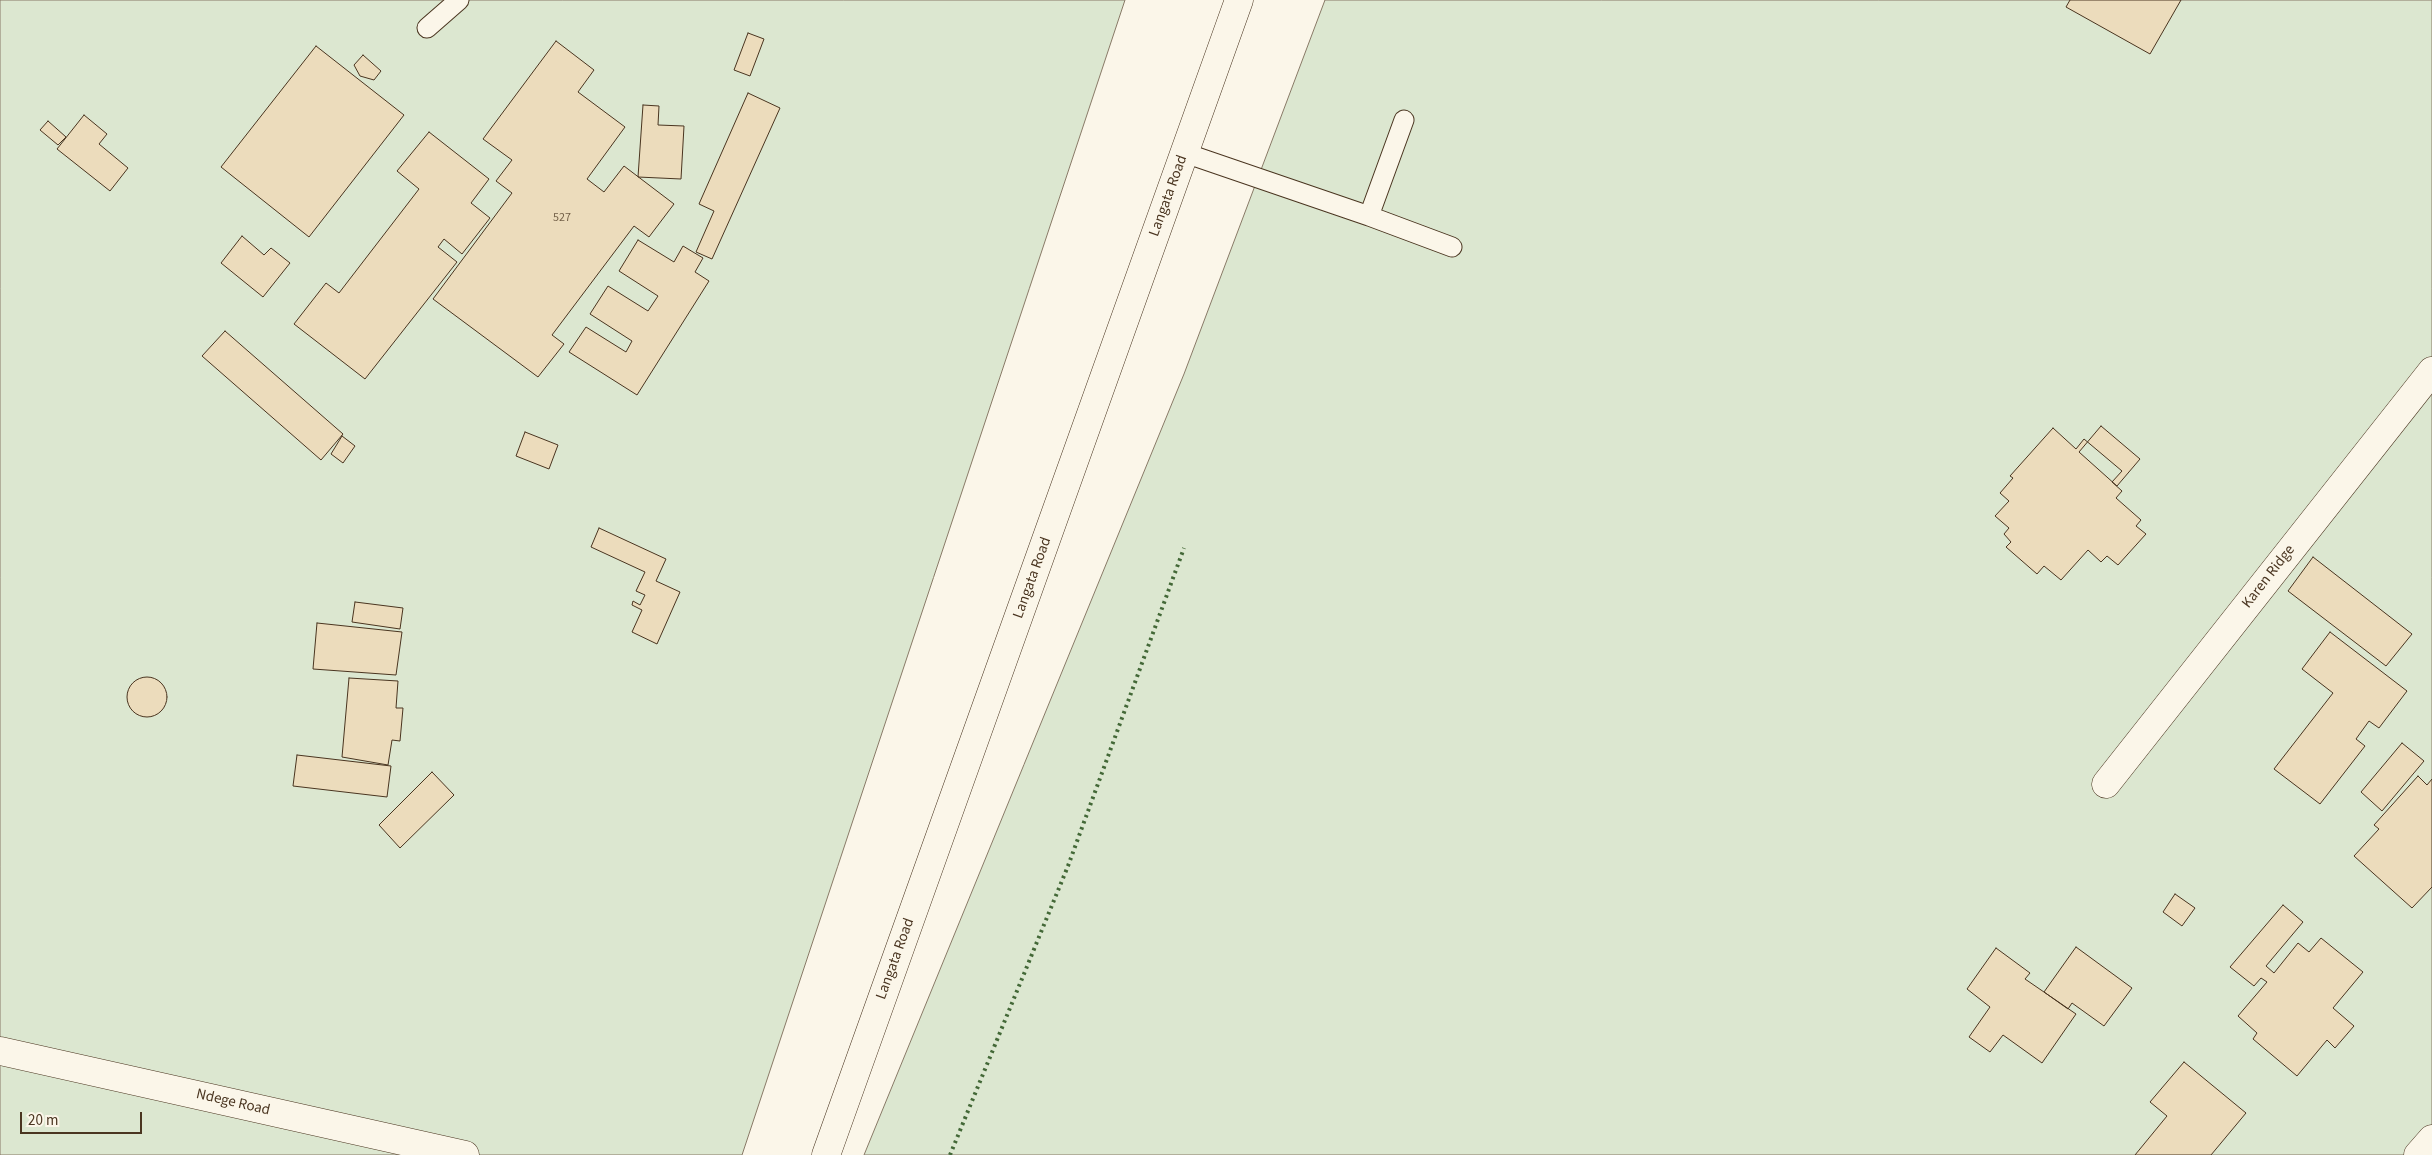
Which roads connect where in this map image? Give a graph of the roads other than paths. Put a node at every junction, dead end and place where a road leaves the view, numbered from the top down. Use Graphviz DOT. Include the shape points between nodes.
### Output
graph roads {
  1 [pos="459,0"];
  2 [pos="1240,0"];
  3 [pos="426,28"];
  4 [pos="1404,120"];
  5 [pos="1185,153"];
  6 [pos="1368,216"];
  7 [pos="1452,247"];
  8 [pos="2432,370"];
  9 [pos="2106,784"];
  10 [pos="0,1051"];
  11 [pos="2432,1138"];
  12 [pos="466,1155"];
  13 [pos="826,1155"];
  14 [pos="2418,1155"];
  1 -- 3 [label="lane"];
  2 -- 5 [label="main road, Langata Road"];
  4 -- 6 [label="lane"];
  5 -- 6 [label="lane"];
  5 -- 13 [label="main road, Langata Road"];
  6 -- 7 [label="lane"];
  8 -- 9 [label="main road, Karen Ridge"];
  10 -- 12 [label="main road, Ndege Road"];
  11 -- 14 [label="main road"];
}
